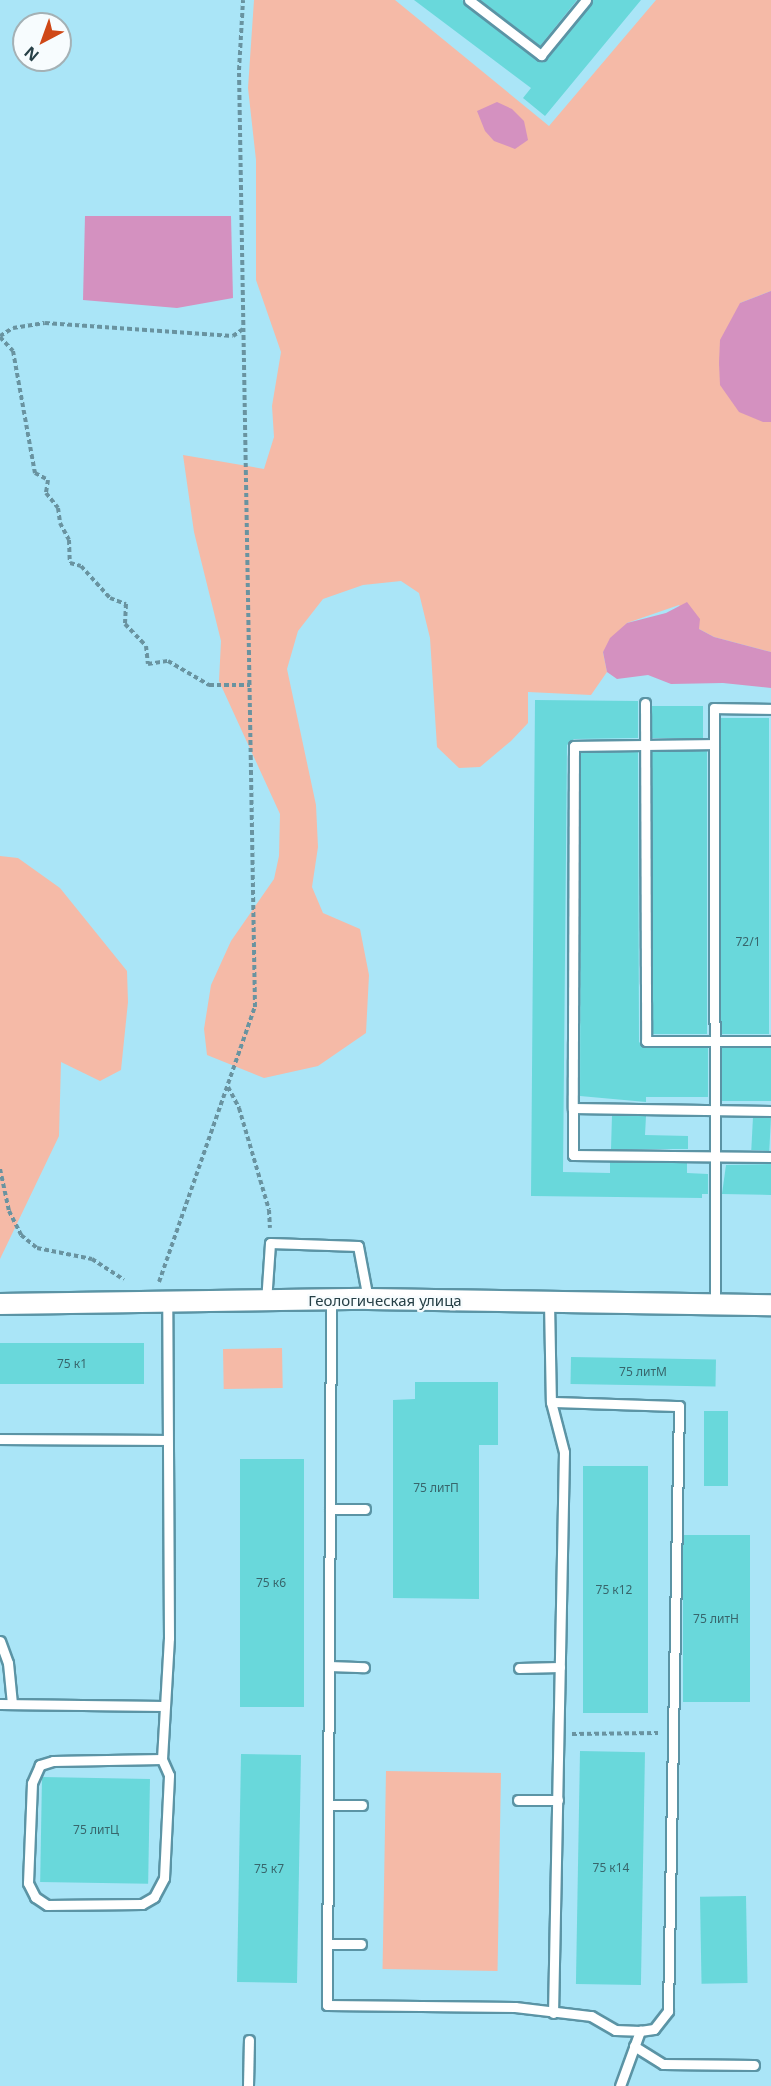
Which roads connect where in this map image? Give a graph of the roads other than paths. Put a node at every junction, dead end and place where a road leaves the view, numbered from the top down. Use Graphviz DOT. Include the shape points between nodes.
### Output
graph roads {
  1 [pos="469,0"];
  2 [pos="586,0"];
  3 [pos="645,703"];
  4 [pos="771,709"];
  5 [pos="714,744"];
  6 [pos="647,745"];
  7 [pos="714,1041"];
  8 [pos="771,1041"];
  9 [pos="573,1108"];
  10 [pos="714,1110"];
  11 [pos="771,1111"];
  12 [pos="715,1155"];
  13 [pos="771,1157"];
  14 [pos="368,1299"];
  15 [pos="331,1300"];
  16 [pos="266,1302"];
  17 [pos="549,1302"];
  18 [pos="159,1303"];
  19 [pos="0,1304"];
  20 [pos="715,1304"];
  21 [pos="771,1305"];
  22 [pos="551,1402"];
  23 [pos="0,1439"];
  24 [pos="167,1440"];
  25 [pos="330,1509"];
  26 [pos="365,1509"];
  27 [pos="0,1641"];
  28 [pos="329,1666"];
  29 [pos="364,1667"];
  30 [pos="560,1667"];
  31 [pos="519,1668"];
  32 [pos="0,1704"];
  33 [pos="12,1704"];
  34 [pos="164,1706"];
  35 [pos="162,1759"];
  36 [pos="518,1800"];
  37 [pos="558,1800"];
  38 [pos="329,1805"];
  39 [pos="362,1805"];
  40 [pos="328,1944"];
  41 [pos="361,1944"];
  42 [pos="554,2013"];
  43 [pos="640,2031"];
  44 [pos="249,2040"];
  45 [pos="634,2046"];
  46 [pos="754,2065"];
  47 [pos="248,2086"];
  48 [pos="620,2086"];
  1 -- 2 [label="lane" via="542,55"];
  3 -- 6 [label="lane"];
  4 -- 5 [label="lane" via="714,708"];
  5 -- 6 [label="lane"];
  5 -- 7 [label="lane"];
  6 -- 7 [label="lane" via="646,1041"];
  6 -- 9 [label="lane" via="574,746"];
  7 -- 8 [label="lane"];
  7 -- 10 [label="lane"];
  9 -- 10 [label="lane"];
  9 -- 12 [label="lane" via="573,1155"];
  10 -- 11 [label="lane"];
  10 -- 12 [label="lane"];
  12 -- 13 [label="lane"];
  12 -- 20 [label="lane"];
  14 -- 15 [label="street, Геологическая улица"];
  14 -- 16 [label="lane" via="358,1246 270,1243"];
  14 -- 17 [label="street, Геологическая улица"];
  15 -- 16 [label="street, Геологическая улица"];
  15 -- 25 [label="lane"];
  16 -- 18 [label="street, Геологическая улица"];
  17 -- 20 [label="street, Геологическая улица"];
  17 -- 22 [label="lane"];
  18 -- 19 [label="street, Геологическая улица"];
  18 -- 24 [label="lane"];
  20 -- 21 [label="street, Геологическая улица"];
  22 -- 30 [label="lane" via="564,1452"];
  22 -- 43 [label="lane" via="679,1406 668,2011 654,2029"];
  23 -- 24 [label="lane"];
  24 -- 34 [label="lane" via="169,1638"];
  25 -- 26 [label="lane"];
  25 -- 28 [label="lane"];
  27 -- 33 [label="lane" via="8,1663"];
  28 -- 29 [label="lane"];
  28 -- 38 [label="lane"];
  30 -- 31 [label="lane"];
  30 -- 37 [label="lane"];
  32 -- 33 [label="lane"];
  33 -- 34 [label="lane"];
  34 -- 35 [label="lane"];
  35 -- 35 [label="lane" via="169,1775 167,1860 164,1878 154,1897 142,1904 47,1905 35,1897 28,1883 32,1783 40,1765 53,1761"];
  36 -- 37 [label="lane"];
  37 -- 42 [label="lane"];
  38 -- 39 [label="lane"];
  38 -- 40 [label="lane"];
  40 -- 41 [label="lane"];
  40 -- 42 [label="lane" via="327,2004 515,2007"];
  42 -- 43 [label="lane" via="591,2016 615,2030"];
  43 -- 45 [label="lane"];
  44 -- 47 [label="lane"];
  45 -- 46 [label="lane" via="663,2064"];
  45 -- 48 [label="lane"];
}
